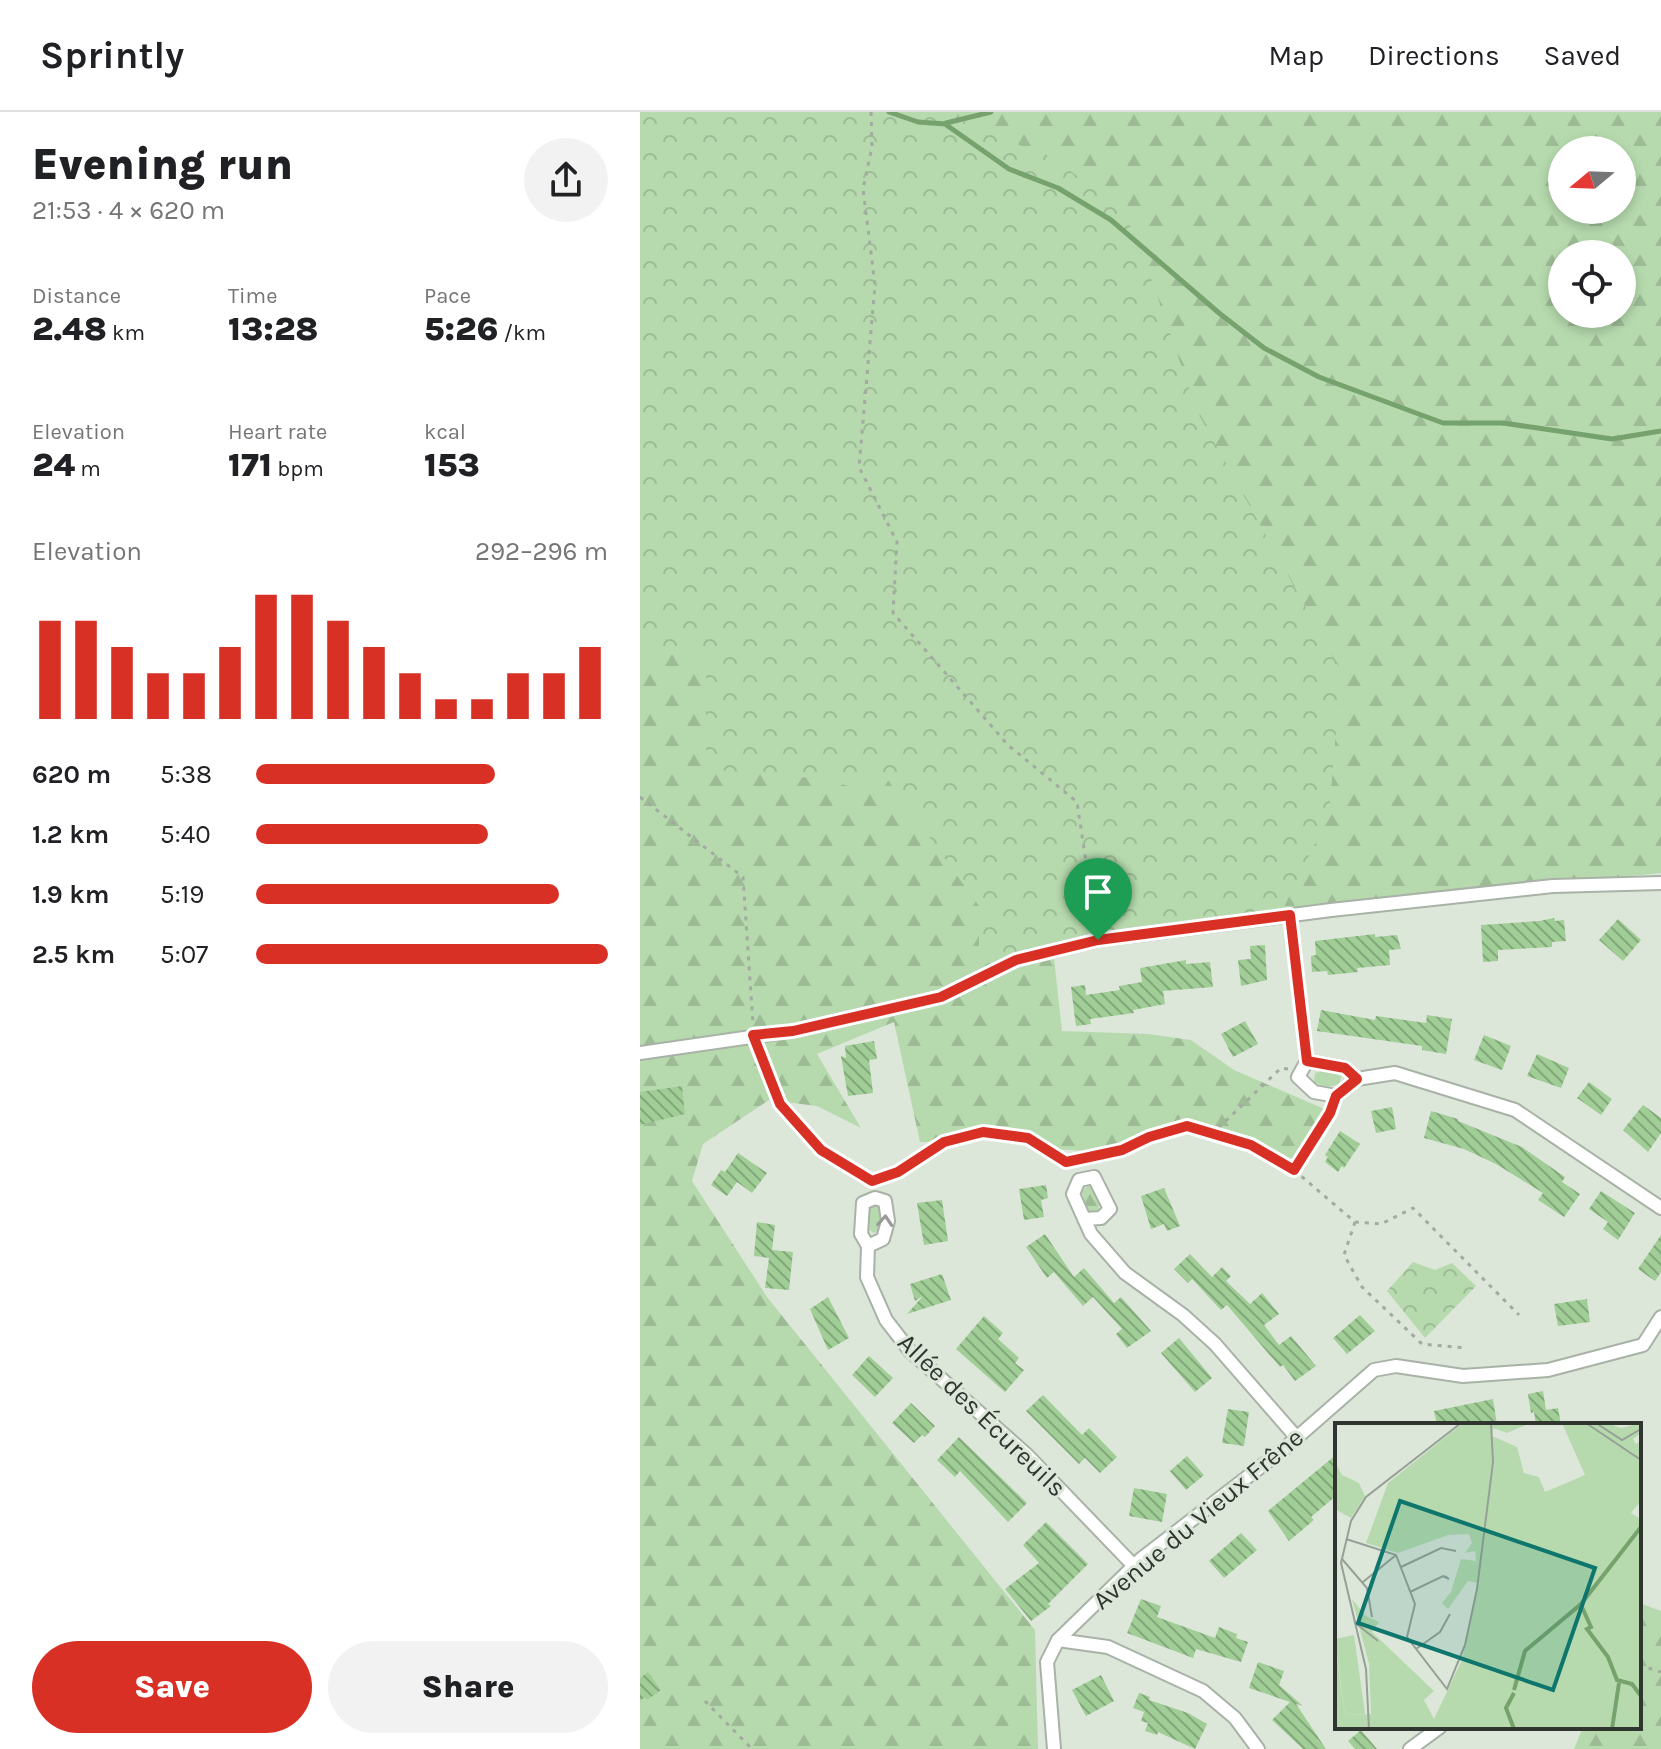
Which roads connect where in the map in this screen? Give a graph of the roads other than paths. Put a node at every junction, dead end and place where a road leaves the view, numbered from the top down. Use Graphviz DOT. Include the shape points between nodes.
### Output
graph roads {
  1 [pos="1661,883"];
  2 [pos="640,1053"];
  3 [pos="1357,1079"];
  4 [pos="1661,1208"];
  5 [pos="1084,1219"];
  6 [pos="868,1246"];
  7 [pos="1661,1317"];
  8 [pos="1297,1438"];
  9 [pos="1134,1566"];
  10 [pos="1058,1640"];
  11 [pos="1437,1729"];
  12 [pos="1054,1749"];
  13 [pos="1258,1749"];
  14 [pos="1410,1749"];
  1 -- 2 [label="street" via="1553,886 1098,940 1016,960 941,997 793,1031"];
  3 -- 3 [label="street" via="1345,1068 1304,1066 1298,1077 1314,1092 1336,1096"];
  3 -- 4 [label="street" via="1395,1073 1515,1110"];
  5 -- 8 [label="street" via="1125,1273 1215,1344"];
  6 -- 9 [label="street, Allée des Écureuils" via="867,1277 886,1320 910,1351 1027,1455"];
  7 -- 8 [label="street, Avenue du Vieux Frêne" via="1643,1345 1548,1370 1463,1376 1396,1366 1374,1370"];
  8 -- 9 [label="street, Avenue du Vieux Frêne"];
  9 -- 10 [label="street, Avenue du Vieux Frêne"];
  10 -- 12 [label="street" via="1047,1662"];
  10 -- 13 [label="street" via="1108,1647 1203,1691 1235,1718"];
  11 -- 14 [label="street"];
}
